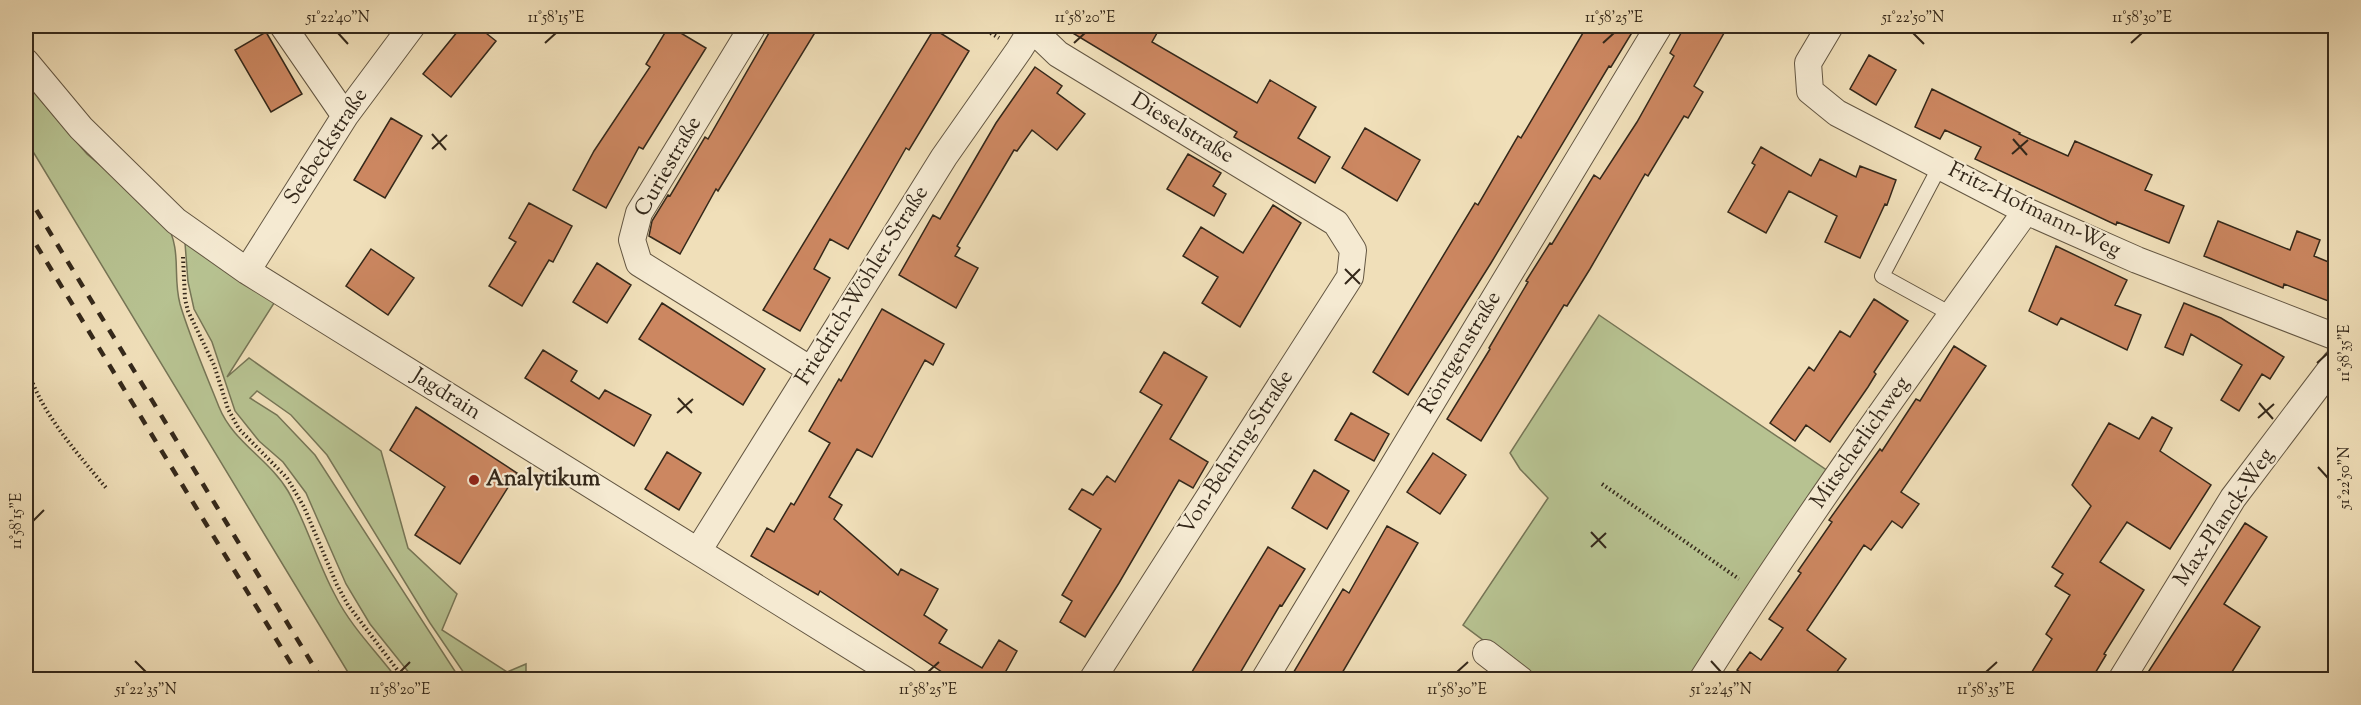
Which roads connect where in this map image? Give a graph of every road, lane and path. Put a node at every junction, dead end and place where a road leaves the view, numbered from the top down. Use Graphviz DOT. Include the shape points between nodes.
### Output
graph roads {
  1 [pos="283,26"];
  2 [pos="412,26"];
  3 [pos="753,26"];
  4 [pos="1659,26"];
  5 [pos="1830,26"];
  6 [pos="1033,27"];
  7 [pos="26,62"];
  8 [pos="345,116"];
  9 [pos="1940,166"];
  10 [pos="2026,211"];
  11 [pos="176,221"];
  12 [pos="1336,223"];
  13 [pos="247,271"];
  14 [pos="1951,314"];
  15 [pos="2336,337"];
  16 [pos="26,362"];
  17 [pos="2336,362"];
  18 [pos="811,370"];
  19 [pos="1602,484"];
  20 [pos="107,489"];
  21 [pos="698,551"];
  22 [pos="1757,592"];
  23 [pos="1486,653"];
  24 [pos="405,680"];
  25 [pos="905,680"];
  26 [pos="1092,680"];
  27 [pos="1263,680"];
  28 [pos="1521,680"];
  29 [pos="1702,680"];
  30 [pos="2121,680"];
  1 -- 8 [label="street"];
  2 -- 8 [label="street, Seebeckstraße"];
  3 -- 18 [label="street, Curiestraße" via="639,213 632,240 639,263"];
  4 -- 27 [label="street, Röntgenstraße"];
  5 -- 9 [label="street, Fritz-Hofmann-Weg" via="1808,63 1810,91 1837,112"];
  6 -- 12 [label="street, Dieselstraße" via="1058,54"];
  6 -- 18 [label="street, Friedrich-Wöhler-Straße" via="944,157"];
  7 -- 11 [label="street, Jagdrain" via="81,128"];
  8 -- 13 [label="street, Seebeckstraße"];
  9 -- 10 [label="street, Fritz-Hofmann-Weg"];
  9 -- 14 [label="lane" via="1882,276"];
  10 -- 14 [label="street, Mitscherlichweg"];
  10 -- 15 [label="street, Fritz-Hofmann-Weg" via="2138,260"];
  11 -- 13 [label="street, Jagdrain"];
  11 -- 24 [label="path" via="188,311 214,365 228,410 239,429 287,478 348,605"];
  12 -- 26 [label="street, Von-Behring-Straße" via="1353,250 1350,277"];
  13 -- 21 [label="street, Jagdrain"];
  14 -- 22 [label="street, Mitscherlichweg"];
  16 -- 20 [label="path" via="42,403"];
  17 -- 30 [label="street, Max-Planck-Weg" via="2233,498"];
  18 -- 21 [label="street, Friedrich-Wöhler-Straße"];
  19 -- 22 [label="path"];
  21 -- 25 [label="street, Jagdrain"];
  22 -- 29 [label="street, Mitscherlichweg"];
  23 -- 28 [label="street"];
}
